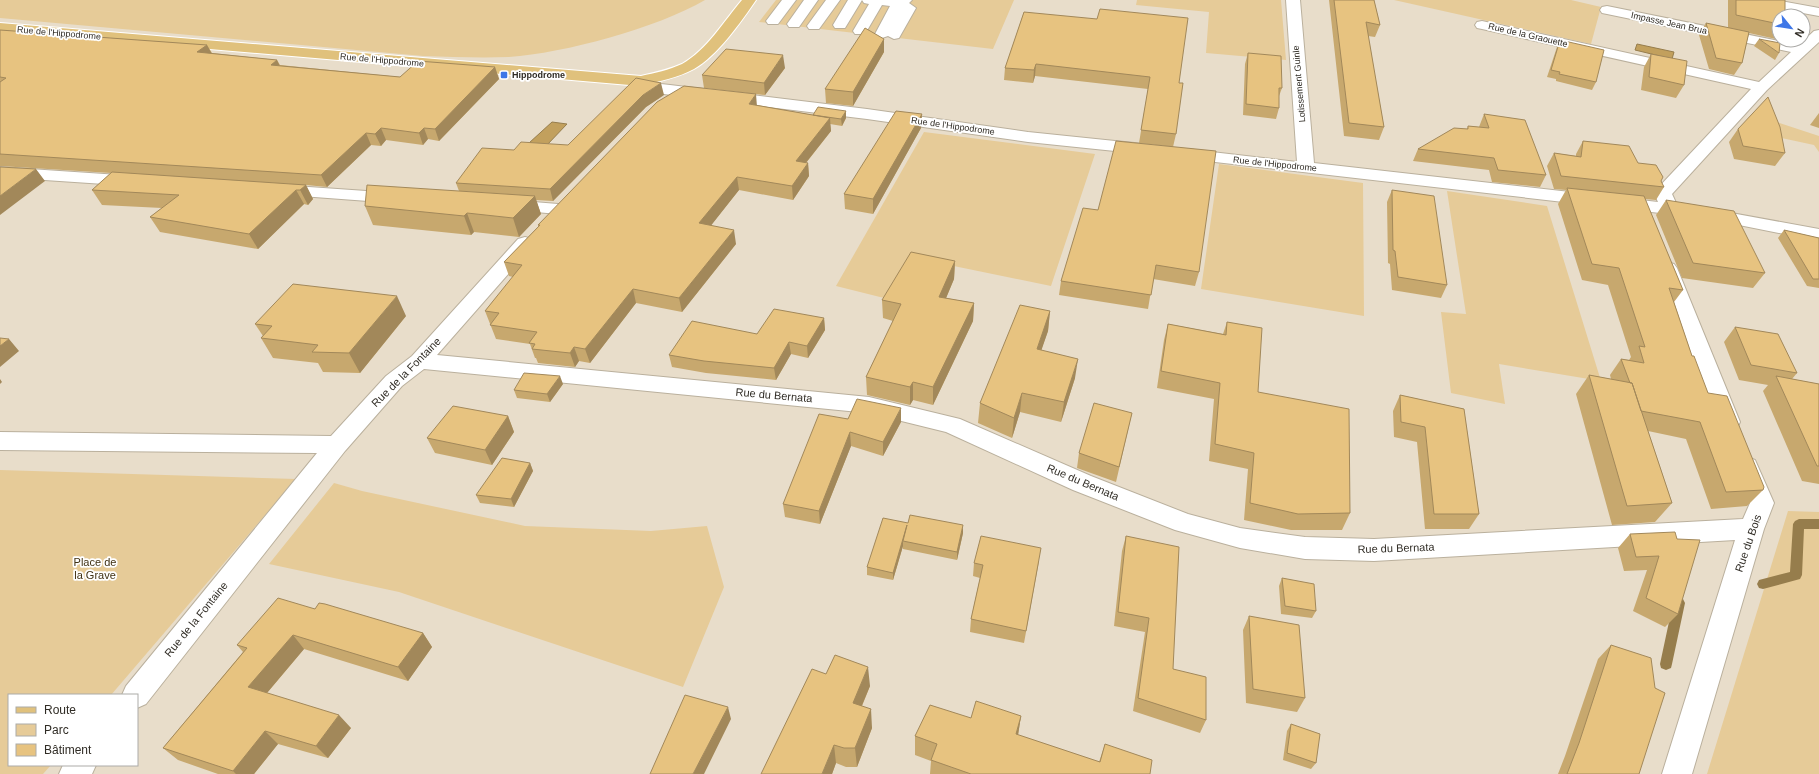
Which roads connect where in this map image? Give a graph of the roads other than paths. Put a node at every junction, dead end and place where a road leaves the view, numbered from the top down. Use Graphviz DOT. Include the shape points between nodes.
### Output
graph roads {
  1 [pos="749,0"];
  2 [pos="789,0"];
  3 [pos="811,0"];
  4 [pos="833,0"];
  5 [pos="855,0"];
  6 [pos="873,0"];
  7 [pos="1293,0"];
  8 [pos="1753,0"];
  9 [pos="902,2"];
  10 [pos="1607,10"];
  11 [pos="1819,12"];
  12 [pos="772,21"];
  13 [pos="794,24"];
  14 [pos="840,25"];
  15 [pos="1482,25"];
  16 [pos="814,26"];
  17 [pos="0,27"];
  18 [pos="860,31"];
  19 [pos="888,34"];
  20 [pos="1819,34"];
  21 [pos="1802,50"];
  22 [pos="678,71"];
  23 [pos="641,81"];
  24 [pos="1762,87"];
  25 [pos="684,91"];
  26 [pos="661,105"];
  27 [pos="1306,168"];
  28 [pos="0,172"];
  29 [pos="152,182"];
  30 [pos="263,189"];
  31 [pos="415,199"];
  32 [pos="494,204"];
  33 [pos="1643,207"];
  34 [pos="1671,210"];
  35 [pos="1651,228"];
  36 [pos="1819,235"];
  37 [pos="1659,249"];
  38 [pos="420,361"];
  39 [pos="0,441"];
  40 [pos="336,445"];
  41 [pos="1751,529"];
  42 [pos="137,694"];
  43 [pos="80,766"];
  44 [pos="74,774"];
  45 [pos="1677,774"];
  1 -- 22 [label="main road" via="704,55"];
  2 -- 12 [label="street"];
  3 -- 13 [label="street"];
  4 -- 16 [label="street"];
  5 -- 14 [label="street"];
  6 -- 9 [label="street"];
  6 -- 18 [label="street"];
  7 -- 27 [label="street, Lotissement Guinle"];
  8 -- 11 [label="street"];
  9 -- 19 [label="street"];
  10 -- 21 [label="street, Impasse Jean Brua"];
  15 -- 24 [label="street, Rue de la Graouette"];
  17 -- 23 [label="main road, Rue de l'Hippodrome"];
  20 -- 21 [label="street"];
  21 -- 24 [label="street"];
  22 -- 23 [label="main road"];
  22 -- 25 [label="street" via="687,79"];
  23 -- 25 [label="street, Rue de l'Hippodrome" via="657,88"];
  24 -- 34 [label="street" via="1663,193"];
  25 -- 26 [label="street"];
  25 -- 27 [label="street, Rue de l'Hippodrome" via="1028,136"];
  27 -- 33 [label="street, Rue de l'Hippodrome"];
  28 -- 29 [label="street"];
  30 -- 31 [label="street"];
  32 -- 38 [label="street, Rue de la Fontaine" via="564,203 510,259"];
  33 -- 34 [label="street, Rue de l'Hippodrome"];
  33 -- 35 [label="street"];
  34 -- 36 [label="street, Rue de l'Hippodrome" via="1704,213"];
  37 -- 41 [label="street, Rue du Bois" via="1762,503"];
  38 -- 40 [label="street, Rue de la Fontaine" via="394,381"];
  38 -- 41 [label="street, Rue du Bernata" via="869,405 952,425 1082,483 1184,523 1240,538 1305,548 1374,550"];
  39 -- 40 [label="street"];
  40 -- 42 [label="street, Rue de la Fontaine"];
  41 -- 45 [label="street, Rue du Bois"];
  43 -- 44 [label="street"];
}
